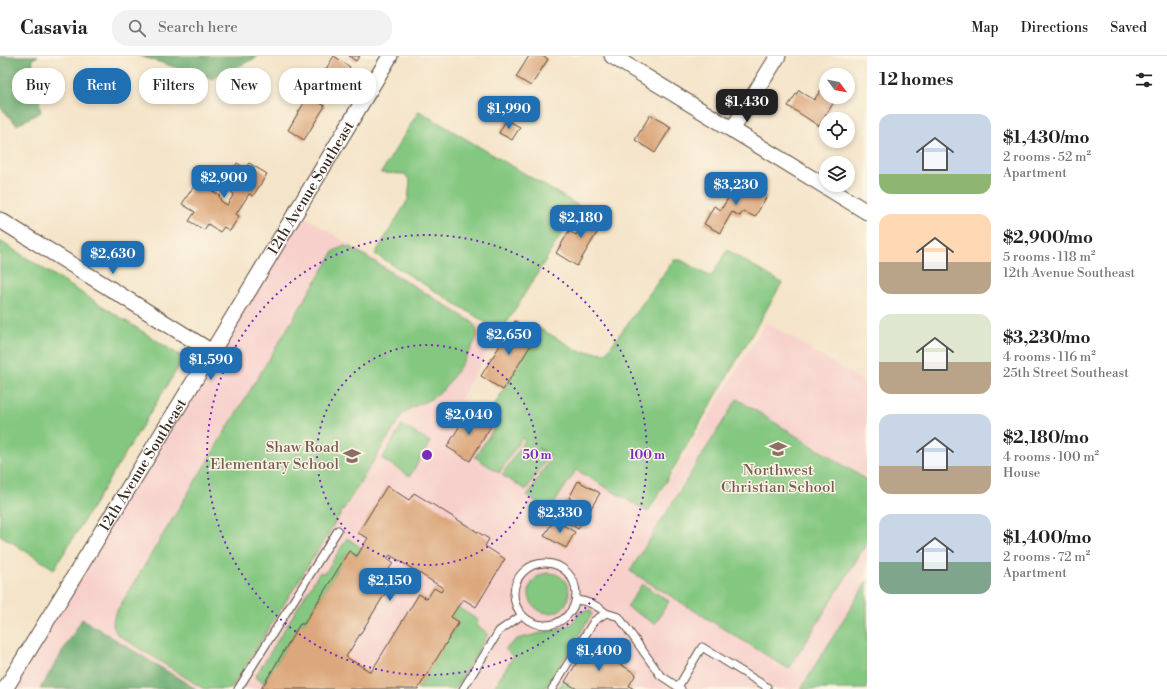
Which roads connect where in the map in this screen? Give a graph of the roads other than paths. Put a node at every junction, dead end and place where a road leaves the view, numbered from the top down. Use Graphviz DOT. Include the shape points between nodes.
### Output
graph roads {
  1 [pos="390,56"];
  2 [pos="612,56"];
  3 [pos="778,56"];
  4 [pos="732,130"];
  5 [pos="867,212"];
  6 [pos="0,220"];
  7 [pos="212,352"];
  8 [pos="338,530"];
  9 [pos="576,600"];
  10 [pos="606,613"];
  11 [pos="522,615"];
  12 [pos="680,688"];
  13 [pos="5,689"];
  14 [pos="238,689"];
  15 [pos="463,689"];
  16 [pos="552,689"];
  17 [pos="766,689"];
  1 -- 7 [label="street, 12th Avenue Southeast"];
  2 -- 4 [label="street"];
  3 -- 4 [label="street"];
  4 -- 5 [label="street"];
  6 -- 7 [label="street"];
  7 -- 13 [label="street, 12th Avenue Southeast"];
  8 -- 14 [label="lane"];
  9 -- 10 [label="lane" via="598,606"];
  9 -- 11 [label="lane" via="570,613 552,624 541,625 531,622"];
  9 -- 11 [label="lane" via="575,585 564,569 546,562 536,564 520,575 515,585 514,596"];
  10 -- 12 [label="lane" via="618,617 660,675"];
  10 -- 16 [label="lane" via="594,621"];
  11 -- 15 [label="lane" via="500,631"];
  12 -- 17 [label="lane" via="702,647 767,687"];
}
